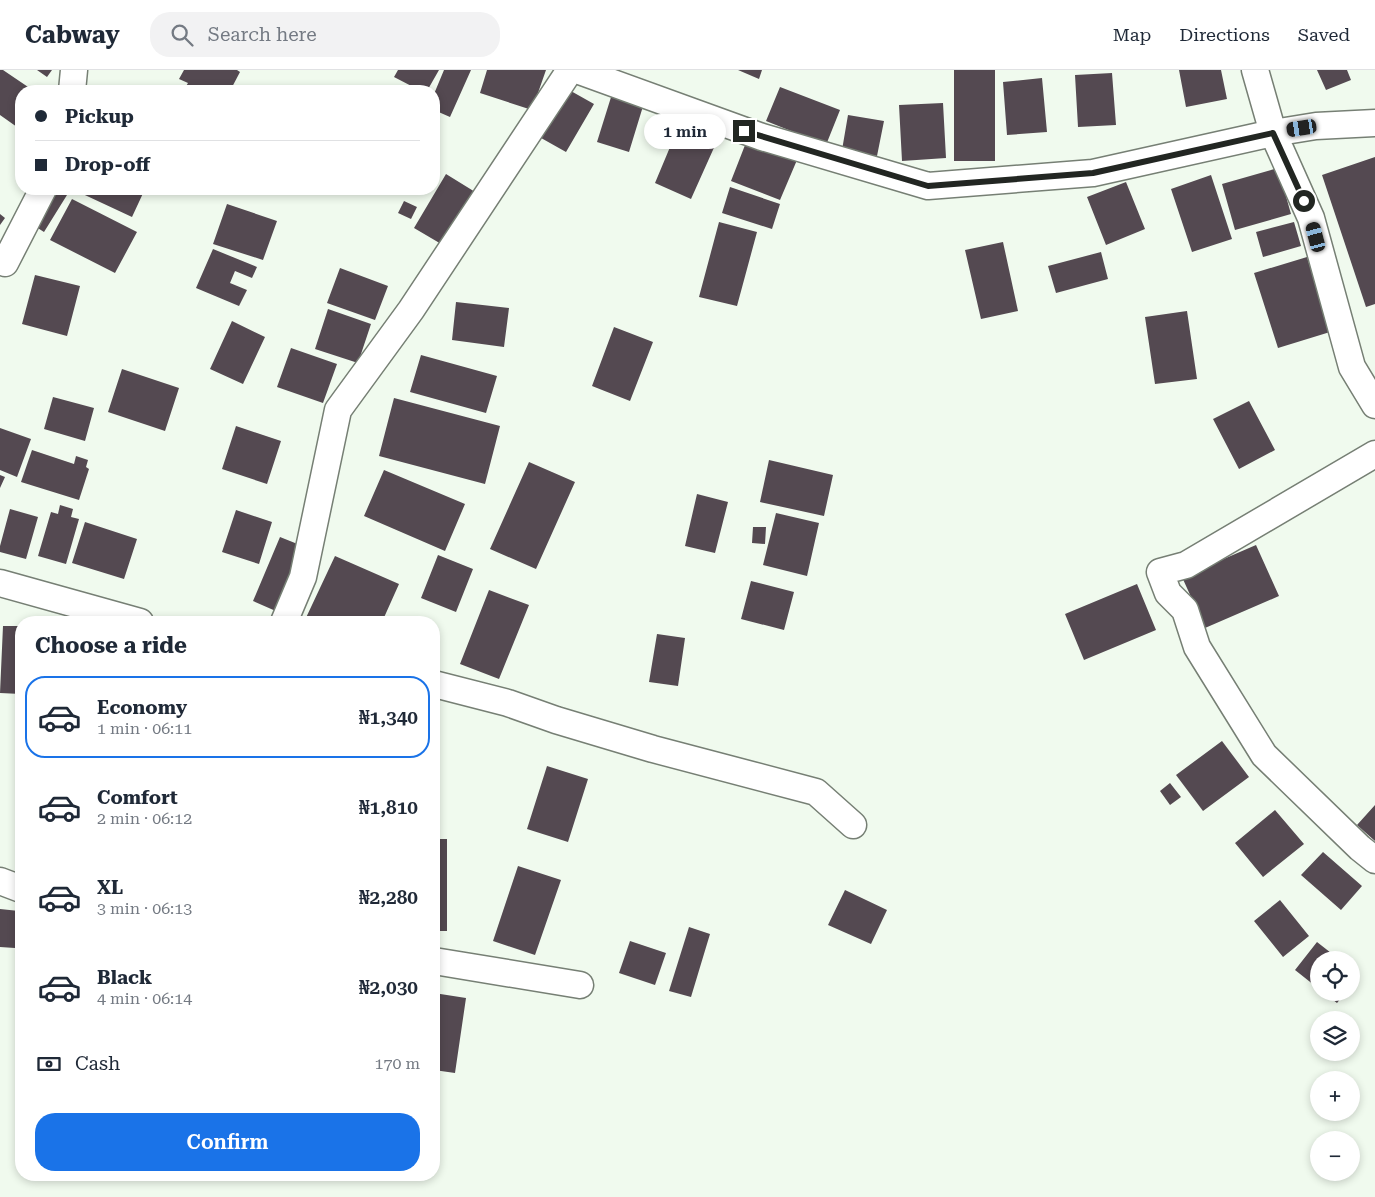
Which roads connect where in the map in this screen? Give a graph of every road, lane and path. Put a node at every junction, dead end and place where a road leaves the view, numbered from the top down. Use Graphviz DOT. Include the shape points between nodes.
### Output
graph roads {
  1 [pos="74,70"];
  2 [pos="570,70"];
  3 [pos="577,70"];
  4 [pos="1255,70"];
  5 [pos="73,85"];
  6 [pos="1375,123"];
  7 [pos="1273,133"];
  8 [pos="40,195"];
  9 [pos="5,263"];
  10 [pos="1375,405"];
  11 [pos="1375,454"];
  12 [pos="0,583"];
  13 [pos="118,616"];
  14 [pos="287,616"];
  15 [pos="440,686"];
  16 [pos="853,826"];
  17 [pos="1375,860"];
  18 [pos="0,881"];
  19 [pos="15,887"];
  20 [pos="440,962"];
  21 [pos="580,985"];
  1 -- 5 [label="street"];
  2 -- 14 [label="street" via="411,310 338,410 303,577"];
  3 -- 7 [label="street" via="762,137 928,186 1093,173"];
  4 -- 7 [label="street"];
  6 -- 7 [label="street" via="1316,126"];
  7 -- 10 [label="street" via="1311,218 1352,367"];
  8 -- 9 [label="street"];
  11 -- 17 [label="street" via="1186,565 1160,572 1168,593 1184,610 1197,647 1264,755"];
  12 -- 13 [label="street"];
  15 -- 16 [label="street" via="508,703 654,749 816,792"];
  18 -- 19 [label="street"];
  20 -- 21 [label="street"];
}
